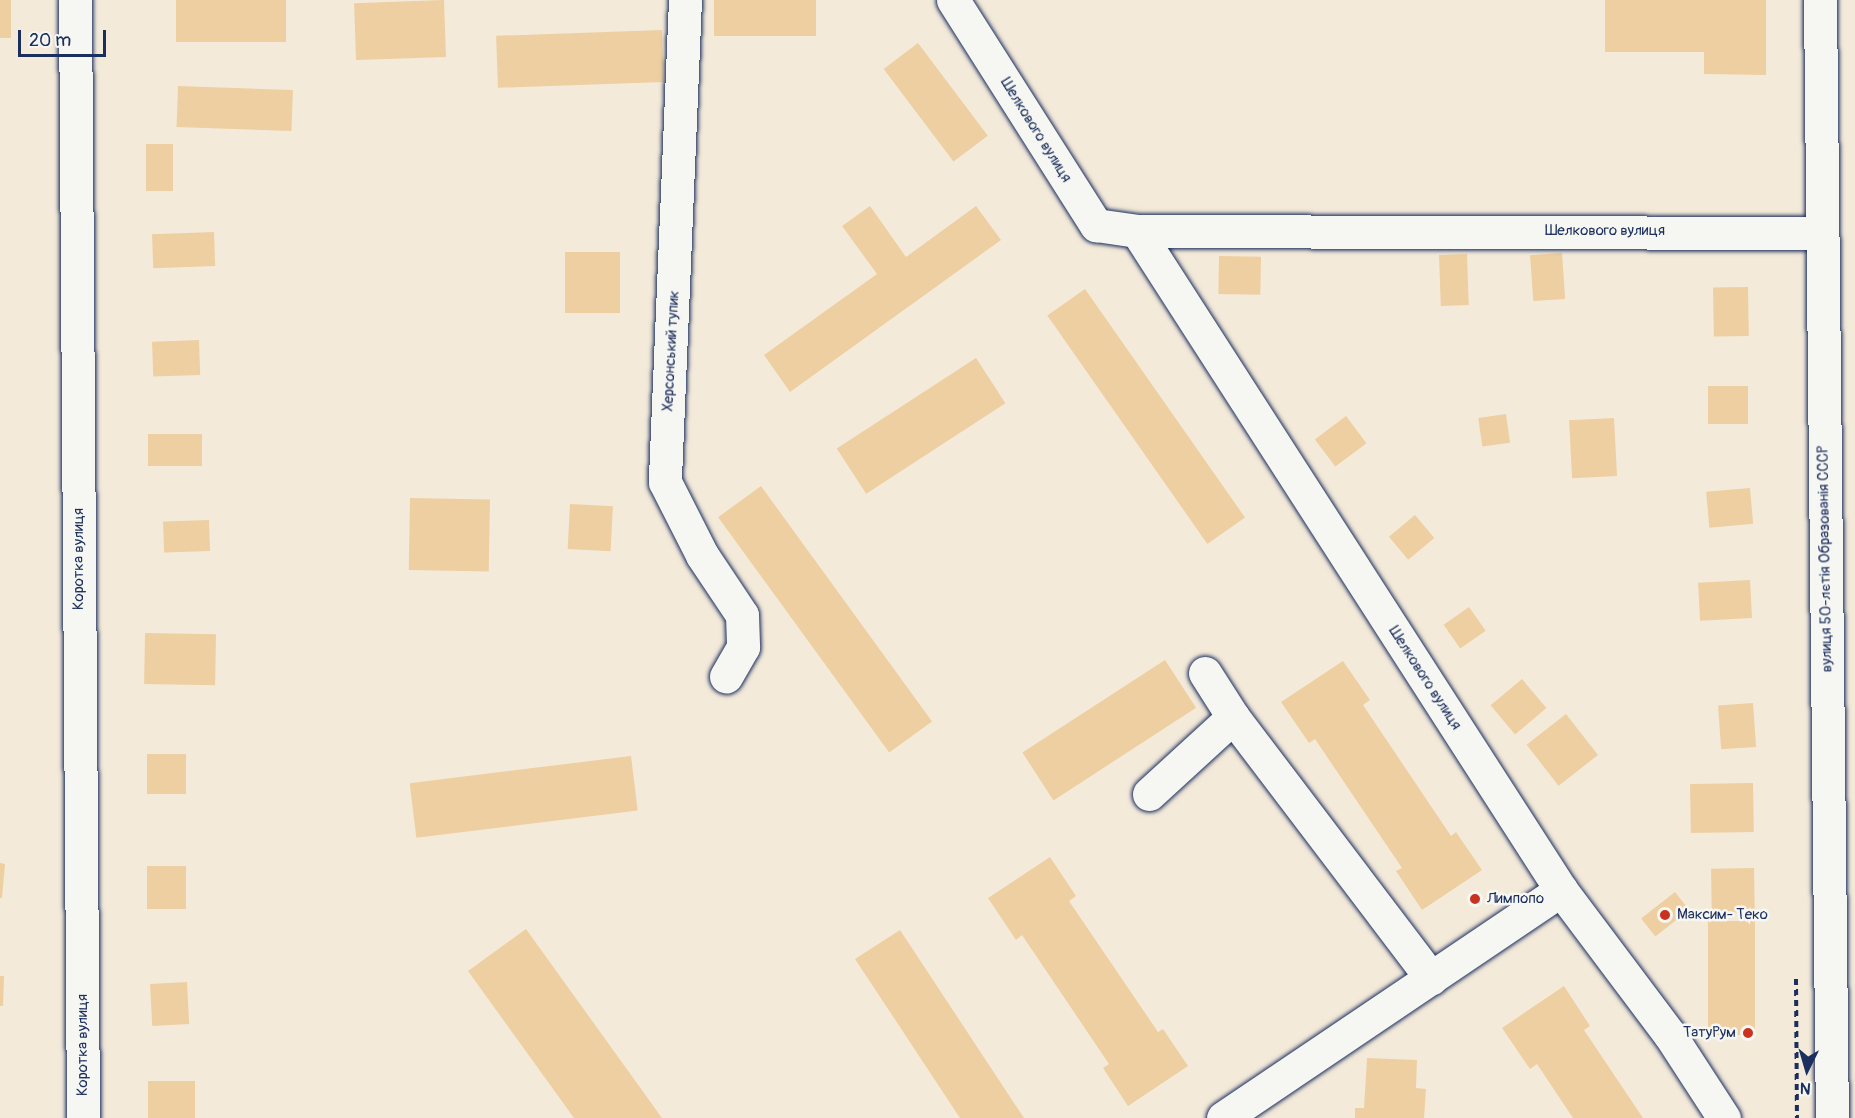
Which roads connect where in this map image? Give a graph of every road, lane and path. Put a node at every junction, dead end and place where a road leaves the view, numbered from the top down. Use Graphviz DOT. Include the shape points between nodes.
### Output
graph roads {
  1 [pos="75,0"];
  2 [pos="685,0"];
  3 [pos="953,0"];
  4 [pos="1820,0"];
  5 [pos="1137,231"];
  6 [pos="1821,233"];
  7 [pos="1205,673"];
  8 [pos="726,677"];
  9 [pos="1233,717"];
  10 [pos="1149,794"];
  11 [pos="1561,890"];
  12 [pos="1431,978"];
  13 [pos="83,1118"];
  14 [pos="1223,1118"];
  15 [pos="1724,1118"];
  16 [pos="1832,1118"];
  1 -- 13 [label="street, Коротка вулиця"];
  2 -- 8 [label="street, Херсонський тупик" via="665,482 702,555 742,615 743,646"];
  3 -- 5 [label="street, Шелкового вулиця" via="1096,225"];
  4 -- 6 [label="street, вулиця 50-лєтія Образованія СССР"];
  5 -- 6 [label="street, Шелкового вулиця"];
  5 -- 11 [label="street, Шелкового вулиця"];
  6 -- 16 [label="street, вулиця 50-лєтія Образованія СССР"];
  7 -- 9 [label="street"];
  9 -- 10 [label="street"];
  9 -- 12 [label="street"];
  11 -- 12 [label="street"];
  11 -- 15 [label="street, Шелкового вулиця" via="1670,1035"];
  12 -- 14 [label="street"];
}
